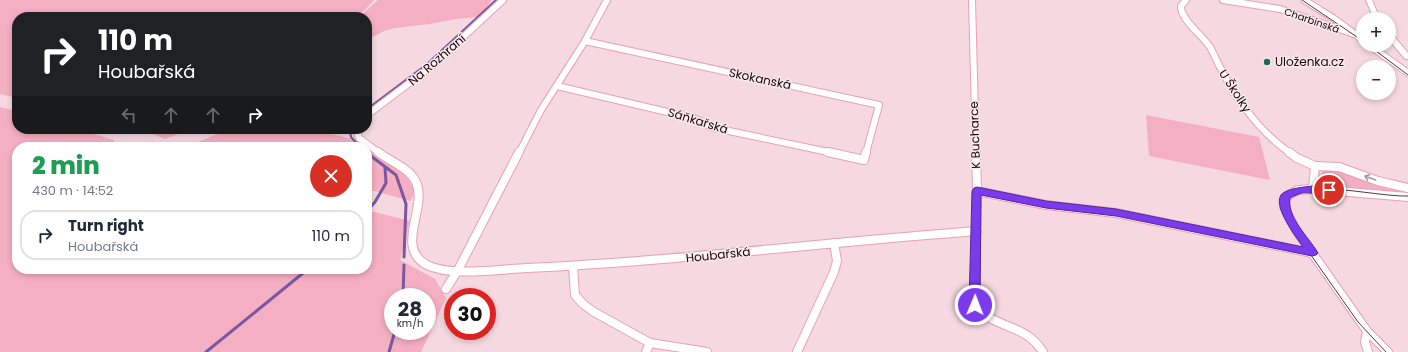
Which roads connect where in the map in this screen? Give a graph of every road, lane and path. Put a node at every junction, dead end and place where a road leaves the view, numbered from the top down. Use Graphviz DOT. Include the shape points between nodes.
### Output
graph roads {
  1 [pos="504,0"];
  2 [pos="607,0"];
  3 [pos="972,0"];
  4 [pos="1186,0"];
  5 [pos="1223,0"];
  6 [pos="1304,0"];
  7 [pos="1369,0"];
  8 [pos="1374,12"];
  9 [pos="1354,34"];
  10 [pos="585,41"];
  11 [pos="1396,43"];
  12 [pos="1404,50"];
  13 [pos="1379,52"];
  14 [pos="1408,57"];
  15 [pos="1408,73"];
  16 [pos="557,86"];
  17 [pos="372,111"];
  18 [pos="358,134"];
  19 [pos="365,142"];
  20 [pos="372,147"];
  21 [pos="864,160"];
  22 [pos="1315,166"];
  23 [pos="1408,188"];
  24 [pos="1313,189"];
  25 [pos="977,191"];
  26 [pos="1408,197"];
  27 [pos="976,231"];
  28 [pos="834,243"];
  29 [pos="1312,253"];
  30 [pos="573,267"];
  31 [pos="458,270"];
  32 [pos="447,288"];
  33 [pos="1367,331"];
  34 [pos="650,343"];
  35 [pos="646,352"];
  36 [pos="707,352"];
  37 [pos="797,352"];
  38 [pos="1043,352"];
  39 [pos="1368,352"];
  40 [pos="1388,352"];
  1 -- 17 [label="street, Na Rozhraní" via="423,73"];
  2 -- 10 [label="street"];
  3 -- 25 [label="street, K Bucharce"];
  4 -- 22 [label="street, U Školky" via="1181,3 1182,14 1210,47 1247,111 1263,131 1279,145 1297,158"];
  5 -- 9 [label="street, Charbinská" via="1280,9"];
  6 -- 9 [label="street"];
  7 -- 8 [label="street"];
  10 -- 16 [label="street"];
  10 -- 21 [label="street, Skokanská" via="879,105"];
  11 -- 12 [label="street"];
  12 -- 14 [label="street"];
  13 -- 15 [label="street"];
  16 -- 21 [label="street, Sáňkařská" via="693,118 710,127"];
  16 -- 31 [label="street" via="541,110"];
  18 -- 19 [label="street"];
  20 -- 31 [label="street" via="408,172 417,182 419,195 412,239 415,255 425,264 436,268"];
  23 -- 22 [label="street, one-way" via="1324,164"];
  22 -- 24 [label="street"];
  24 -- 26 [label="street"];
  24 -- 29 [label="street" via="1298,190 1285,196 1284,207"];
  25 -- 27 [label="street, K Bucharce"];
  25 -- 29 [label="street" via="1046,205 1116,213"];
  27 -- 28 [label="street, Houbařská"];
  27 -- 38 [label="street, K Bucharce" via="975,305 990,319 1024,331 1038,343"];
  28 -- 30 [label="street, Houbařská" via="672,260"];
  28 -- 37 [label="street" via="837,261 834,272"];
  29 -- 33 [label="street"];
  30 -- 31 [label="street, Houbařská"];
  30 -- 34 [label="street" via="575,295 583,304"];
  31 -- 32 [label="street"];
  33 -- 39 [label="street" via="1365,342"];
  33 -- 40 [label="street"];
  34 -- 35 [label="street"];
  34 -- 36 [label="street"];
}
